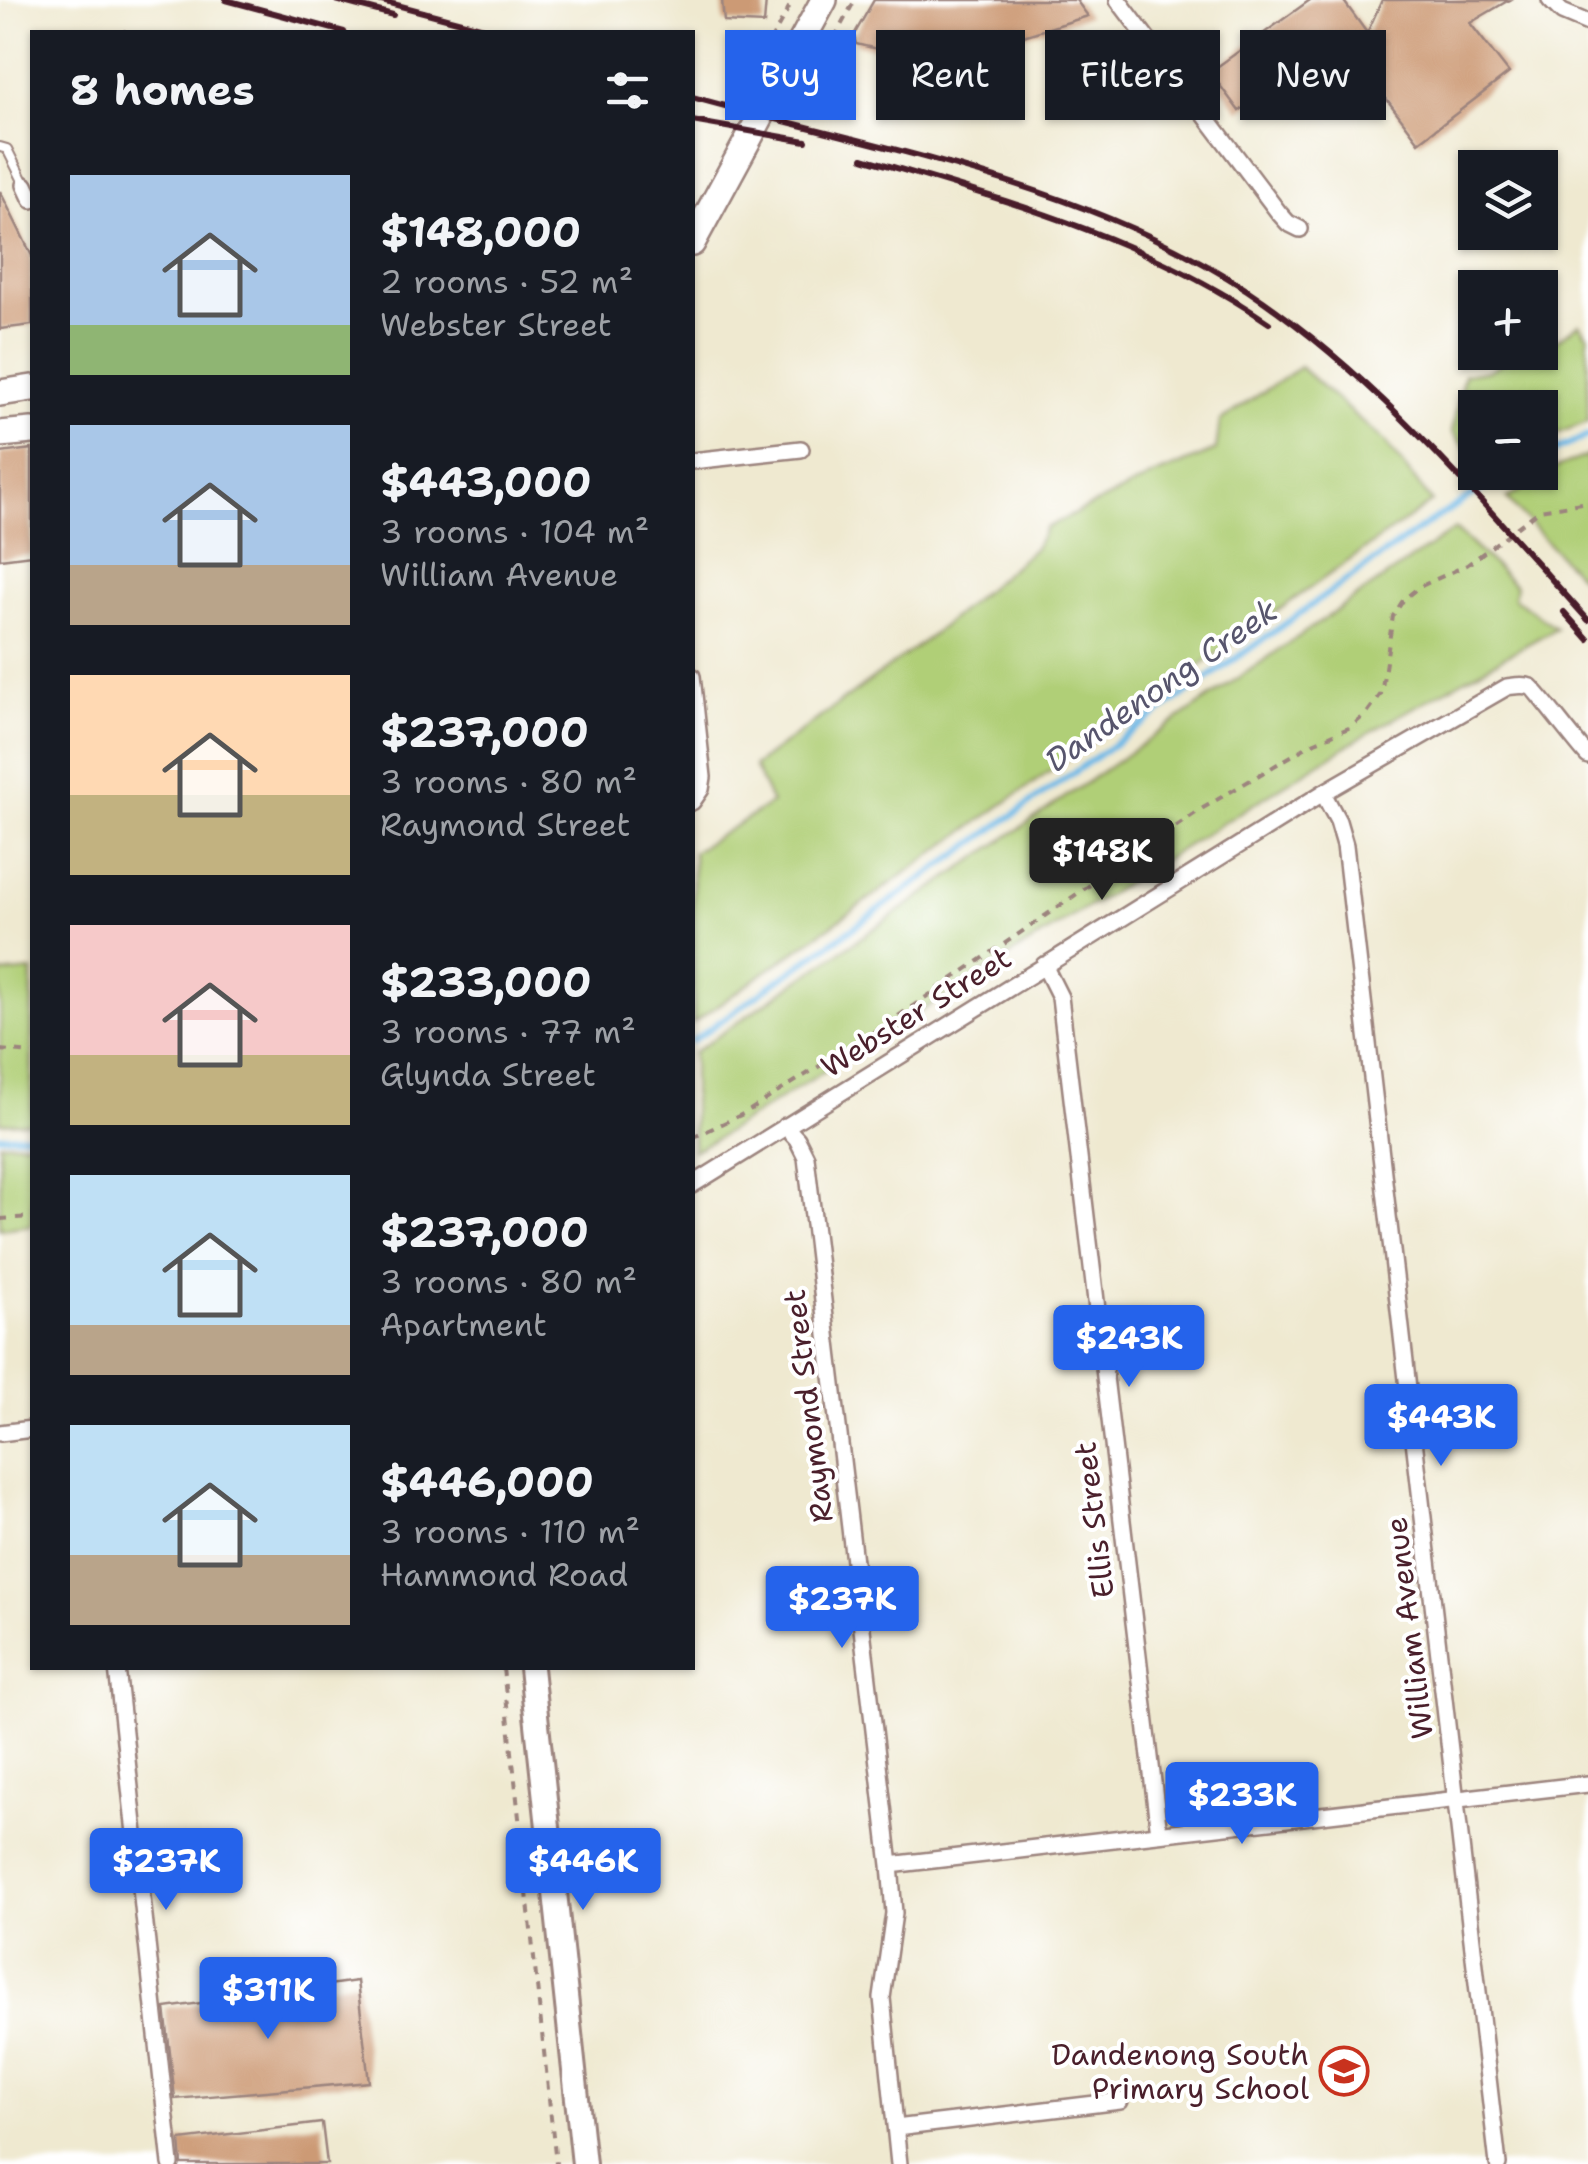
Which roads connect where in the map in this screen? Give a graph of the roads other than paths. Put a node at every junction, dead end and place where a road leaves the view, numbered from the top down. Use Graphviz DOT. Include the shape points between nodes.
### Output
graph roads {
  1 [pos="824,0"];
  2 [pos="1118,0"];
  3 [pos="1552,1"];
  4 [pos="1588,23"];
  5 [pos="0,147"];
  6 [pos="25,185"];
  7 [pos="30,196"];
  8 [pos="1300,229"];
  9 [pos="695,237"];
  10 [pos="30,388"];
  11 [pos="0,393"];
  12 [pos="30,431"];
  13 [pos="0,434"];
  14 [pos="801,449"];
  15 [pos="695,461"];
  16 [pos="695,704"];
  17 [pos="1588,756"];
  18 [pos="1323,793"];
  19 [pos="695,798"];
  20 [pos="1044,965"];
  21 [pos="785,1126"];
  22 [pos="695,1180"];
  23 [pos="30,1429"];
  24 [pos="0,1433"];
  25 [pos="117,1670"];
  26 [pos="531,1670"];
  27 [pos="1588,1784"];
  28 [pos="1456,1799"];
  29 [pos="1159,1834"];
  30 [pos="890,1865"];
  31 [pos="1120,2101"];
  32 [pos="896,2128"];
  33 [pos="171,2164"];
  34 [pos="584,2164"];
  35 [pos="900,2164"];
  36 [pos="1498,2164"];
  1 -- 9 [label="main road"];
  2 -- 8 [label="street" via="1283,218"];
  3 -- 4 [label="street"];
  5 -- 6 [label="lane"];
  6 -- 7 [label="street"];
  10 -- 11 [label="main road"];
  12 -- 13 [label="main road"];
  14 -- 15 [label="street"];
  16 -- 19 [label="street" via="703,777"];
  17 -- 18 [label="street, Webster Street" via="1524,685 1507,688"];
  18 -- 20 [label="street, Webster Street"];
  18 -- 28 [label="street, William Avenue" via="1345,845"];
  20 -- 21 [label="street, Webster Street"];
  20 -- 29 [label="street, Ellis Street" via="1060,997"];
  21 -- 22 [label="street, Webster Street"];
  21 -- 30 [label="street, Raymond Street" via="806,1156"];
  23 -- 24 [label="street"];
  25 -- 33 [label="street"];
  26 -- 34 [label="main road"];
  27 -- 28 [label="street"];
  28 -- 29 [label="street"];
  28 -- 36 [label="street, William Avenue"];
  29 -- 30 [label="street"];
  30 -- 32 [label="street, Raymond Street" via="894,1913 882,1998"];
  31 -- 32 [label="street"];
  32 -- 35 [label="street, Raymond Street"];
}
